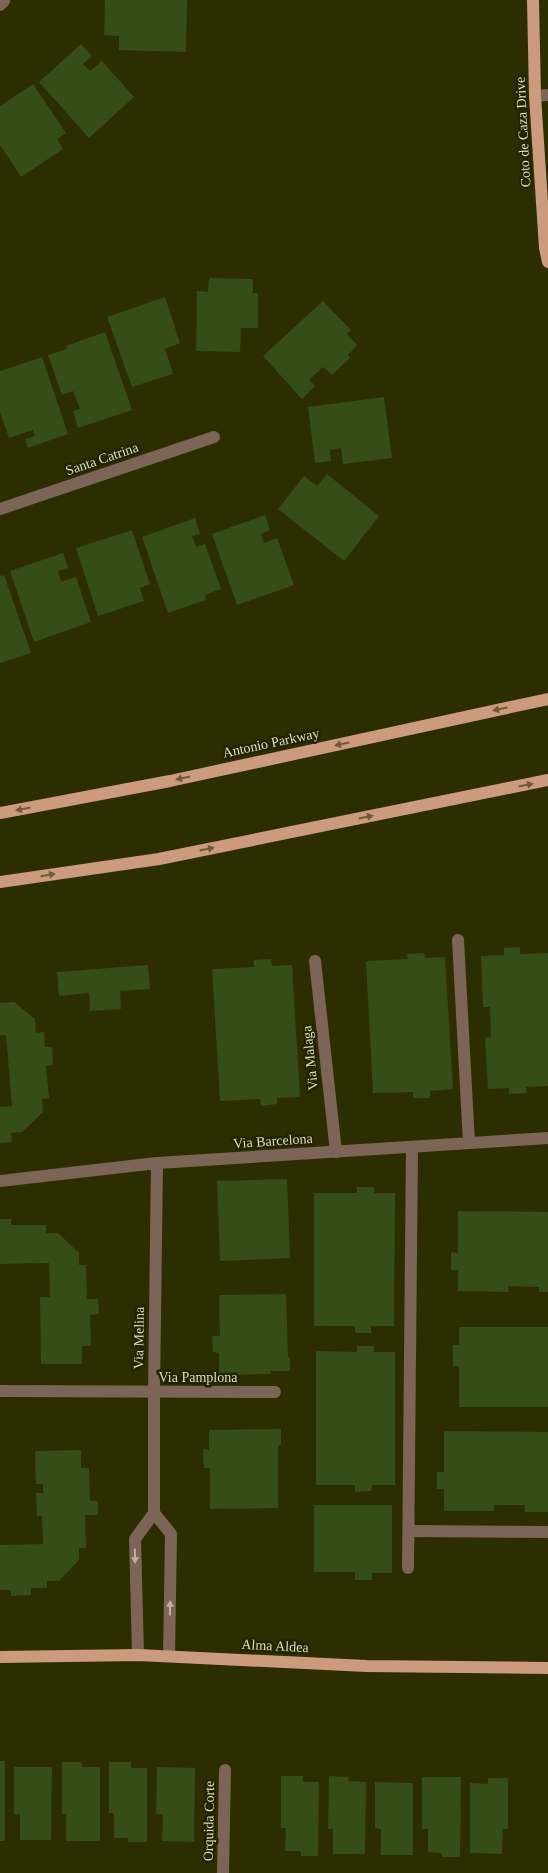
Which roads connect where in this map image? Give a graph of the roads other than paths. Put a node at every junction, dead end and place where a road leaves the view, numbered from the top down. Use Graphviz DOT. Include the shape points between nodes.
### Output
graph roads {
  1 [pos="533,0"];
  2 [pos="542,96"];
  3 [pos="548,262"];
  4 [pos="214,437"];
  5 [pos="0,509"];
  6 [pos="548,699"];
  7 [pos="548,780"];
  8 [pos="0,813"];
  9 [pos="0,882"];
  10 [pos="458,940"];
  11 [pos="315,960"];
  12 [pos="548,1138"];
  13 [pos="469,1144"];
  14 [pos="412,1148"];
  15 [pos="336,1152"];
  16 [pos="157,1163"];
  17 [pos="0,1181"];
  18 [pos="0,1390"];
  19 [pos="154,1392"];
  20 [pos="275,1392"];
  21 [pos="154,1513"];
  22 [pos="409,1531"];
  23 [pos="548,1532"];
  24 [pos="408,1568"];
  25 [pos="138,1655"];
  26 [pos="168,1656"];
  27 [pos="0,1657"];
  28 [pos="548,1668"];
  29 [pos="225,1770"];
  30 [pos="223,1873"];
  1 -- 2 [label="main road, Coto de Caza Drive"];
  2 -- 3 [label="main road, Coto de Caza Drive"];
  4 -- 5 [label="street, Santa Catrina"];
  6 -- 8 [label="main road, Antonio Parkway, one-way" via="170,781"];
  9 -- 7 [label="main road, one-way" via="159,858"];
  10 -- 13 [label="street"];
  11 -- 15 [label="street, Via Malaga"];
  12 -- 13 [label="street, Via Barcelona"];
  13 -- 14 [label="street, Via Barcelona"];
  14 -- 15 [label="street, Via Barcelona"];
  14 -- 22 [label="street"];
  15 -- 16 [label="street, Via Barcelona"];
  16 -- 17 [label="street, Via Barcelona"];
  16 -- 19 [label="street, Via Melina"];
  18 -- 19 [label="street, Via Pamplona"];
  19 -- 20 [label="street, Via Pamplona"];
  19 -- 21 [label="street, Via Melina"];
  21 -- 25 [label="street, one-way" via="135,1539"];
  26 -- 21 [label="street, one-way" via="171,1534"];
  22 -- 23 [label="street"];
  22 -- 24 [label="street"];
  25 -- 26 [label="main road, Alma Aldea"];
  25 -- 27 [label="main road, Alma Aldea"];
  26 -- 28 [label="main road, Alma Aldea" via="366,1666"];
  29 -- 30 [label="street, Orquida Corte"];
}
